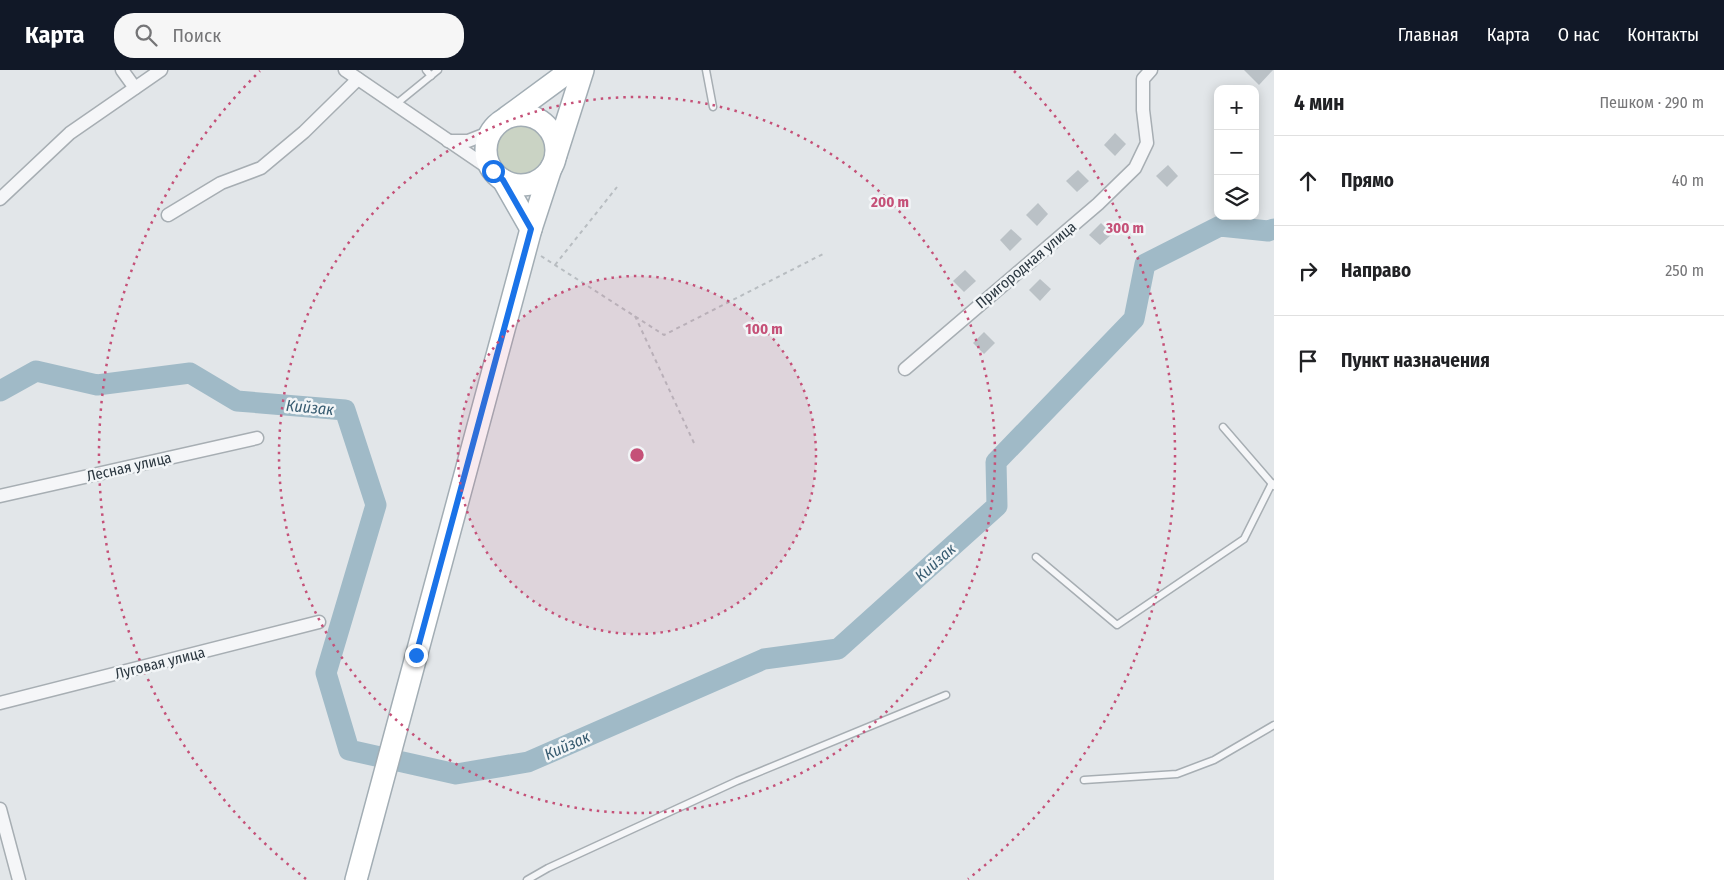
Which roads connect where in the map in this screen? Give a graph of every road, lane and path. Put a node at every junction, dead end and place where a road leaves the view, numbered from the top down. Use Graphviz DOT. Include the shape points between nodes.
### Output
graph roads {
  1 [pos="122,70"];
  2 [pos="161,70"];
  3 [pos="346,70"];
  4 [pos="426,70"];
  5 [pos="438,70"];
  6 [pos="571,70"];
  7 [pos="584,70"];
  8 [pos="706,70"];
  9 [pos="1151,70"];
  10 [pos="431,76"];
  11 [pos="358,79"];
  12 [pos="135,88"];
  13 [pos="395,105"];
  14 [pos="713,106"];
  15 [pos="496,127"];
  16 [pos="448,141"];
  17 [pos="554,162"];
  18 [pos="498,176"];
  19 [pos="617,188"];
  20 [pos="0,199"];
  21 [pos="168,215"];
  22 [pos="529,238"];
  23 [pos="823,254"];
  24 [pos="555,265"];
  25 [pos="635,316"];
  26 [pos="904,368"];
  27 [pos="1222,427"];
  28 [pos="257,438"];
  29 [pos="694,443"];
  30 [pos="1273,484"];
  31 [pos="0,496"];
  32 [pos="1036,557"];
  33 [pos="319,622"];
  34 [pos="946,695"];
  35 [pos="0,703"];
  36 [pos="1274,725"];
  37 [pos="1084,780"];
  38 [pos="0,809"];
  39 [pos="19,880"];
  40 [pos="356,880"];
  41 [pos="528,880"];
  1 -- 12 [label="street"];
  2 -- 12 [label="street"];
  3 -- 11 [label="street"];
  4 -- 10 [label="lane"];
  5 -- 10 [label="lane"];
  6 -- 15 [label="main road"];
  7 -- 17 [label="main road"];
  8 -- 14 [label="lane"];
  9 -- 26 [label="street, Пригородная улица" via="1143,79 1147,144 1135,168 1098,204"];
  10 -- 13 [label="lane"];
  11 -- 13 [label="street"];
  11 -- 21 [label="street" via="262,168 221,183"];
  12 -- 20 [label="street" via="70,133"];
  13 -- 16 [label="street"];
  15 -- 16 [label="street" via="468,141"];
  15 -- 17 [label="main road" via="512,116 526,115 539,120 549,129 555,142"];
  15 -- 18 [label="main road" via="486,145 487,159"];
  16 -- 18 [label="street"];
  17 -- 18 [label="main road" via="542,178 530,184 516,185"];
  17 -- 22 [label="main road"];
  18 -- 22 [label="main road"];
  19 -- 24 [label="path"];
  22 -- 24 [label="path"];
  22 -- 40 [label="main road"];
  23 -- 25 [label="path" via="664,335"];
  24 -- 25 [label="path"];
  25 -- 29 [label="path"];
  27 -- 30 [label="lane"];
  28 -- 31 [label="street, Лесная улица"];
  30 -- 32 [label="lane" via="1244,539 1117,625"];
  33 -- 35 [label="street, Луговая улица"];
  34 -- 41 [label="lane" via="737,781"];
  36 -- 37 [label="lane" via="1214,760 1177,774"];
  38 -- 39 [label="street"];
}
